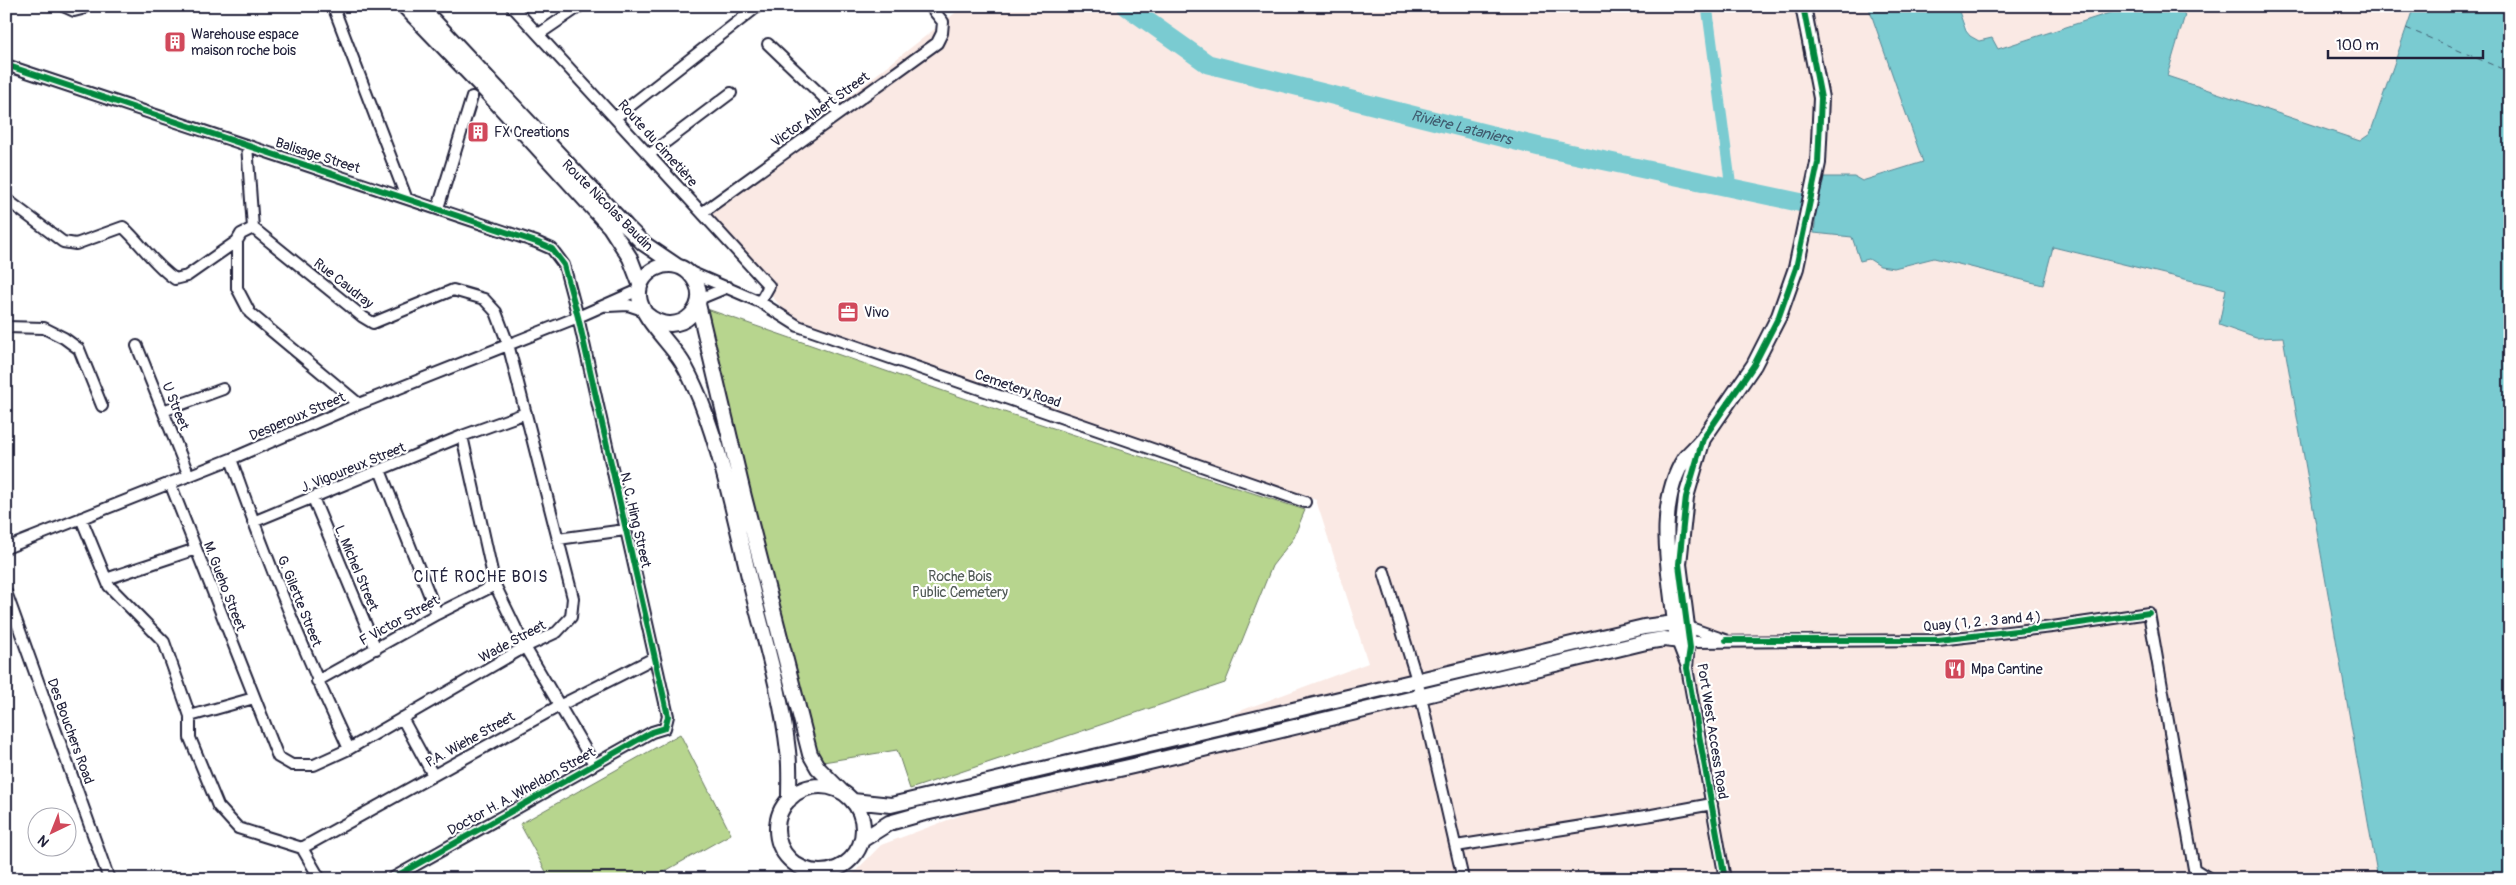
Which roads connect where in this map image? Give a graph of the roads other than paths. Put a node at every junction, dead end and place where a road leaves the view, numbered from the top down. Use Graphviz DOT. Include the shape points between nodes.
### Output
graph roads {
  1 [pos="63,6"];
  2 [pos="84,6"];
  3 [pos="333,6"];
  4 [pos="404,6"];
  5 [pos="420,6"];
  6 [pos="580,6"];
  7 [pos="758,6"];
  8 [pos="930,6"];
  9 [pos="1803,6"];
  10 [pos="516,7"];
  11 [pos="539,34"];
  12 [pos="768,44"];
  13 [pos="6,65"];
  14 [pos="731,93"];
  15 [pos="472,97"];
  16 [pos="838,112"];
  17 [pos="616,117"];
  18 [pos="247,145"];
  19 [pos="650,154"];
  20 [pos="406,197"];
  21 [pos="6,199"];
  22 [pos="438,208"];
  23 [pos="703,212"];
  24 [pos="253,228"];
  25 [pos="237,242"];
  26 [pos="683,269"];
  27 [pos="639,287"];
  28 [pos="728,287"];
  29 [pos="698,301"];
  30 [pos="760,302"];
  31 [pos="598,307"];
  32 [pos="644,312"];
  33 [pos="578,317"];
  34 [pos="6,326"];
  35 [pos="508,344"];
  36 [pos="137,346"];
  37 [pos="223,389"];
  38 [pos="359,404"];
  39 [pos="102,406"];
  40 [pos="163,411"];
  41 [pos="526,413"];
  42 [pos="462,436"];
  43 [pos="231,459"];
  44 [pos="380,470"];
  45 [pos="189,476"];
  46 [pos="170,483"];
  47 [pos="313,498"];
  48 [pos="1305,502"];
  49 [pos="81,518"];
  50 [pos="253,522"];
  51 [pos="625,530"];
  52 [pos="558,538"];
  53 [pos="6,548"];
  54 [pos="196,549"];
  55 [pos="1384,572"];
  56 [pos="106,579"];
  57 [pos="495,585"];
  58 [pos="6,592"];
  59 [pos="437,614"];
  60 [pos="1682,625"];
  61 [pos="1726,640"];
  62 [pos="1683,641"];
  63 [pos="525,647"];
  64 [pos="376,648"];
  65 [pos="654,658"];
  66 [pos="1418,680"];
  67 [pos="317,681"];
  68 [pos="1422,697"];
  69 [pos="254,698"];
  70 [pos="559,706"];
  71 [pos="190,716"];
  72 [pos="402,718"];
  73 [pos="665,728"];
  74 [pos="349,749"];
  75 [pos="594,764"];
  76 [pos="292,765"];
  77 [pos="433,775"];
  78 [pos="847,797"];
  79 [pos="789,800"];
  80 [pos="1712,804"];
  81 [pos="862,840"];
  82 [pos="1456,846"];
  83 [pos="302,848"];
  84 [pos="109,879"];
  85 [pos="320,879"];
  86 [pos="391,879"];
  87 [pos="1463,879"];
  88 [pos="1725,879"];
  89 [pos="2210,879"];
  1 -- 2 [label="street" via="74,11"];
  3 -- 20 [label="street"];
  4 -- 27 [label="street, Route Nicolas Baudin" via="610,227 630,258"];
  5 -- 26 [label="street, Route Nicolas Baudin" via="626,226 643,243"];
  6 -- 11 [label="street"];
  7 -- 17 [label="street"];
  8 -- 16 [label="street, Victor Albert Street" via="943,22 937,43"];
  9 -- 60 [label="street" via="1821,98 1818,163 1799,255 1775,325 1754,365 1703,439 1685,459 1671,493 1667,519 1667,573"];
  10 -- 11 [label="street, Route du cimetière"];
  11 -- 17 [label="street, Route du cimetière"];
  12 -- 16 [label="street"];
  13 -- 18 [label="street, Balisage Street"];
  14 -- 19 [label="street"];
  15 -- 22 [label="street"];
  16 -- 23 [label="street, Victor Albert Street"];
  17 -- 19 [label="street, Route du cimetière"];
  18 -- 20 [label="street, Balisage Street"];
  18 -- 24 [label="street"];
  19 -- 23 [label="street, Route du cimetière"];
  20 -- 22 [label="street, Balisage Street"];
  21 -- 25 [label="street" via="63,242 76,244 123,227 161,270 175,279 187,276"];
  22 -- 33 [label="street, Balisage Street" via="552,249 564,265"];
  23 -- 30 [label="street, Route du cimetière" via="769,286"];
  24 -- 25 [label="street" via="241,234"];
  24 -- 35 [label="street, Rue Caudray" via="373,323 453,290 484,299 496,312"];
  25 -- 38 [label="street" via="237,288 250,313"];
  26 -- 27 [label="street" via="658,267 650,271"];
  26 -- 28 [label="street, Cemetery Road"];
  26 -- 29 [label="street" via="694,279"];
  27 -- 31 [label="street, Desperoux Street"];
  27 -- 32 [label="street"];
  28 -- 29 [label="street"];
  28 -- 30 [label="street, Cemetery Road"];
  29 -- 32 [label="street" via="690,317 672,325 653,321"];
  29 -- 78 [label="street" via="744,498 810,754 818,768"];
  30 -- 48 [label="street, Cemetery Road" via="798,326"];
  31 -- 32 [label="street" via="628,305"];
  31 -- 33 [label="street, Desperoux Street"];
  32 -- 79 [label="street" via="684,364 712,431 788,750"];
  33 -- 35 [label="street, Desperoux Street"];
  33 -- 51 [label="street, N. C. Hing Street"];
  34 -- 39 [label="street" via="44,328 79,349"];
  35 -- 38 [label="street, Desperoux Street"];
  35 -- 41 [label="street, Wade Street"];
  36 -- 40 [label="street, U Street"];
  37 -- 40 [label="street"];
  38 -- 43 [label="street, Desperoux Street"];
  40 -- 45 [label="street, U Street"];
  41 -- 42 [label="street, J. Vigoureux Street"];
  41 -- 52 [label="street, Wade Street"];
  42 -- 44 [label="street, J. Vigoureux Street"];
  42 -- 57 [label="street"];
  43 -- 45 [label="street, Desperoux Street"];
  43 -- 50 [label="street, G. Gilette Street"];
  44 -- 47 [label="street, J. Vigoureux Street"];
  44 -- 59 [label="street"];
  45 -- 46 [label="street, Desperoux Street"];
  46 -- 49 [label="street, Desperoux Street"];
  46 -- 54 [label="street, M. Gueho Street"];
  47 -- 50 [label="street, J. Vigoureux Street"];
  47 -- 64 [label="street, L. Michel Street"];
  49 -- 53 [label="street, Desperoux Street"];
  49 -- 56 [label="street"];
  50 -- 67 [label="street, G. Gilette Street"];
  51 -- 52 [label="street"];
  51 -- 65 [label="street, N. C. Hing Street"];
  52 -- 63 [label="street, Wade Street" via="573,598 571,616 557,632"];
  54 -- 56 [label="street"];
  54 -- 69 [label="street, M. Gueho Street"];
  55 -- 66 [label="street"];
  56 -- 71 [label="street" via="109,586 164,642"];
  57 -- 59 [label="street, F Victor Street"];
  57 -- 63 [label="street"];
  58 -- 84 [label="street, Des Bouchers Road"];
  59 -- 64 [label="street, F Victor Street"];
  60 -- 61 [label="street"];
  60 -- 62 [label="street"];
  60 -- 66 [label="street" via="1644,627"];
  61 -- 62 [label="street" via="1707,643"];
  61 -- 89 [label="street, Quay ( 1, 2 . 3 and 4 )" via="1938,640 2149,613 2194,869"];
  62 -- 68 [label="street" via="1664,639 1646,642"];
  62 -- 80 [label="street, Port West Access Road"];
  63 -- 70 [label="street"];
  63 -- 72 [label="street, Wade Street"];
  64 -- 67 [label="street, F Victor Street"];
  65 -- 70 [label="street, P.A. Wiehe Street"];
  65 -- 73 [label="street, N. C. Hing Street" via="668,716"];
  66 -- 68 [label="street"];
  66 -- 78 [label="street" via="891,806"];
  67 -- 74 [label="street, G. Gilette Street"];
  68 -- 81 [label="street" via="889,822"];
  68 -- 82 [label="street"];
  69 -- 71 [label="street"];
  69 -- 76 [label="street, M. Gueho Street" via="278,757"];
  70 -- 75 [label="street"];
  70 -- 77 [label="street, P.A. Wiehe Street"];
  71 -- 83 [label="street" via="190,738 218,806 238,828"];
  72 -- 74 [label="street, Wade Street"];
  72 -- 77 [label="street"];
  73 -- 75 [label="street, Doctor H. A. Wheldon Street"];
  74 -- 76 [label="street, Wade Street" via="314,765"];
  75 -- 86 [label="street, Doctor H. A. Wheldon Street"];
  77 -- 83 [label="street, P.A. Wiehe Street"];
  78 -- 79 [label="street" via="829,787 815,786 802,790"];
  78 -- 81 [label="street" via="860,813"];
  79 -- 81 [label="street" via="778,822 778,837 783,851 805,870 820,872 841,867 857,852"];
  80 -- 82 [label="street"];
  80 -- 88 [label="street, Port West Access Road"];
  82 -- 87 [label="street"];
  83 -- 85 [label="street"];
}
